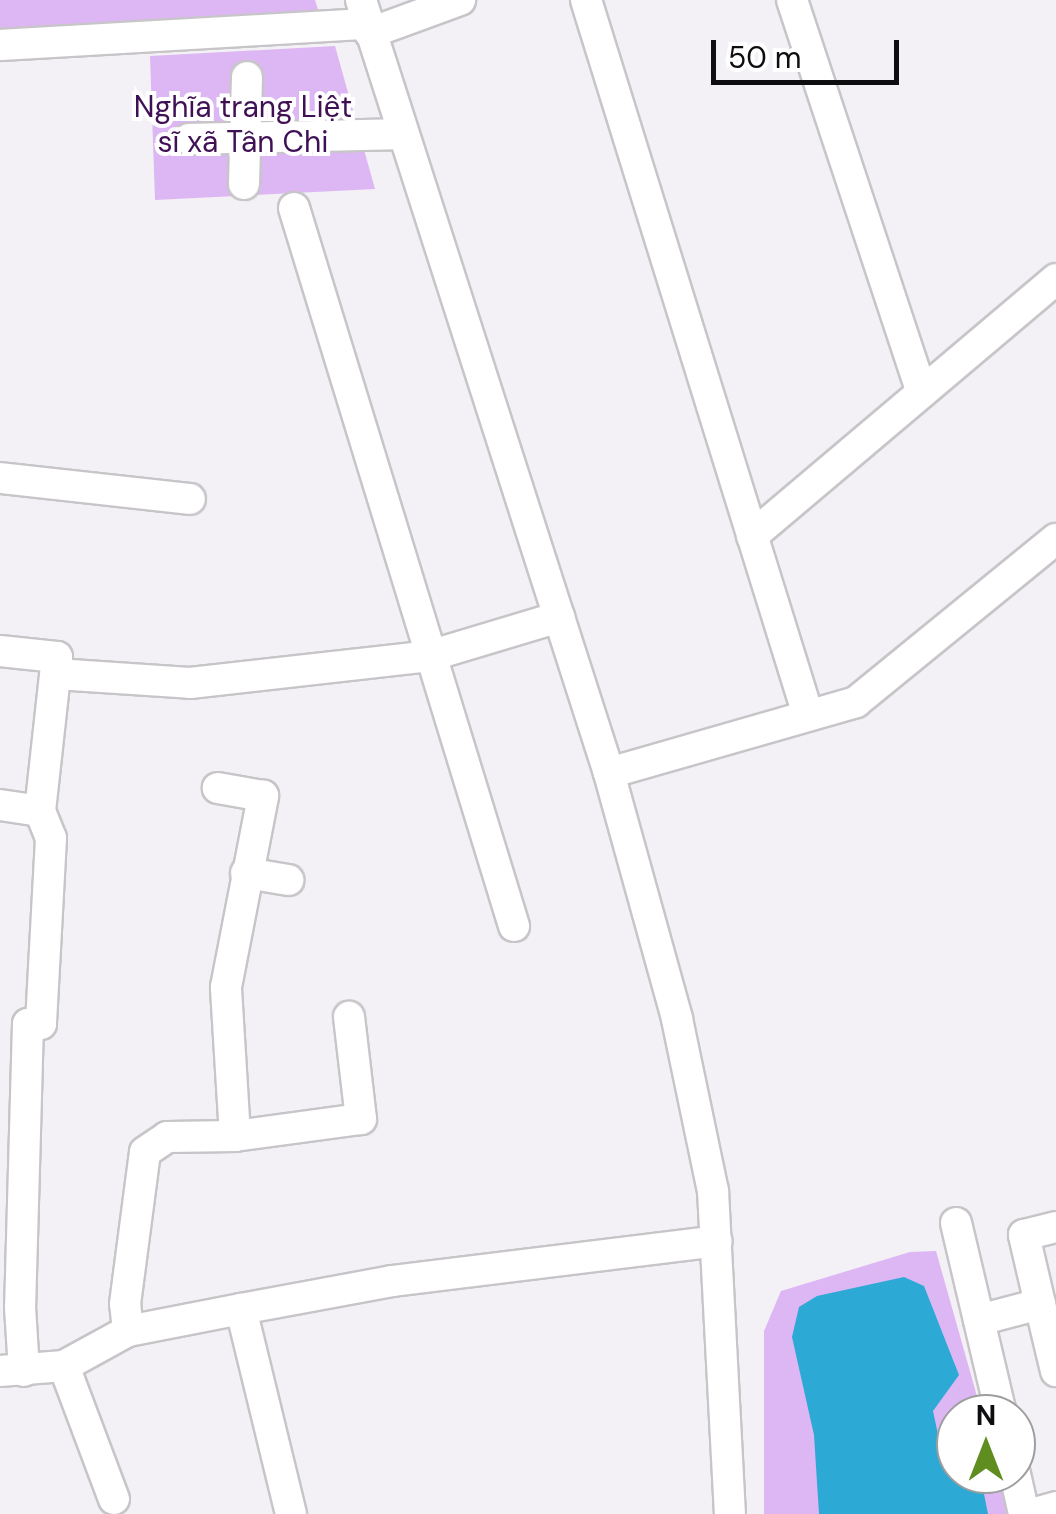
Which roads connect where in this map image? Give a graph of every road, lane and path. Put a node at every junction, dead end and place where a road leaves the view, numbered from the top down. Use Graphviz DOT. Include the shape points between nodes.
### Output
graph roads {
  1 [pos="460,0"];
  2 [pos="586,0"];
  3 [pos="792,0"];
  4 [pos="366,19"];
  5 [pos="0,45"];
  6 [pos="248,77"];
  7 [pos="402,134"];
  8 [pos="246,138"];
  9 [pos="189,139"];
  10 [pos="244,184"];
  11 [pos="294,208"];
  12 [pos="1056,280"];
  13 [pos="922,392"];
  14 [pos="0,478"];
  15 [pos="190,499"];
  16 [pos="752,536"];
  17 [pos="1056,539"];
  18 [pos="559,617"];
  19 [pos="0,651"];
  20 [pos="429,656"];
  21 [pos="56,674"];
  22 [pos="808,716"];
  23 [pos="609,773"];
  24 [pos="218,788"];
  25 [pos="0,805"];
  26 [pos="40,810"];
  27 [pos="246,873"];
  28 [pos="288,880"];
  29 [pos="514,926"];
  30 [pos="349,1018"];
  31 [pos="235,1136"];
  32 [pos="956,1223"];
  33 [pos="1056,1227"];
  34 [pos="717,1242"];
  35 [pos="1040,1304"];
  36 [pos="241,1308"];
  37 [pos="979,1320"];
  38 [pos="128,1331"];
  39 [pos="1054,1351"];
  40 [pos="64,1366"];
  41 [pos="12,1371"];
  42 [pos="996,1394"];
  43 [pos="114,1499"];
  44 [pos="1056,1508"];
  45 [pos="291,1514"];
  46 [pos="730,1514"];
  47 [pos="1028,1514"];
  1 -- 4 [label="street"];
  2 -- 16 [label="street"];
  3 -- 13 [label="street"];
  4 -- 5 [label="street"];
  4 -- 7 [label="street"];
  6 -- 8 [label="street"];
  7 -- 8 [label="street"];
  7 -- 18 [label="street"];
  8 -- 9 [label="street"];
  8 -- 10 [label="street"];
  11 -- 20 [label="street"];
  12 -- 13 [label="street"];
  13 -- 16 [label="street"];
  14 -- 15 [label="street"];
  16 -- 22 [label="street"];
  17 -- 22 [label="street" via="883,684 856,702"];
  18 -- 20 [label="street"];
  18 -- 23 [label="street"];
  19 -- 21 [label="street" via="57,657"];
  20 -- 21 [label="street" via="190,684"];
  20 -- 29 [label="street"];
  21 -- 26 [label="street"];
  22 -- 23 [label="street"];
  23 -- 34 [label="street" via="691,1076"];
  24 -- 27 [label="street" via="263,796"];
  25 -- 26 [label="street"];
  26 -- 41 [label="street" via="51,838 41,1024 28,1024"];
  27 -- 28 [label="street"];
  27 -- 31 [label="street" via="226,988"];
  30 -- 31 [label="street" via="362,1119"];
  31 -- 38 [label="street" via="167,1137 144,1152 126,1286"];
  32 -- 37 [label="street"];
  33 -- 35 [label="street" via="1024,1235"];
  34 -- 36 [label="street" via="392,1282"];
  34 -- 46 [label="street"];
  35 -- 37 [label="street"];
  35 -- 39 [label="street"];
  36 -- 38 [label="street"];
  36 -- 45 [label="street"];
  37 -- 42 [label="street"];
  38 -- 40 [label="street"];
  40 -- 41 [label="street"];
  40 -- 43 [label="street"];
  44 -- 47 [label="street"];
}
